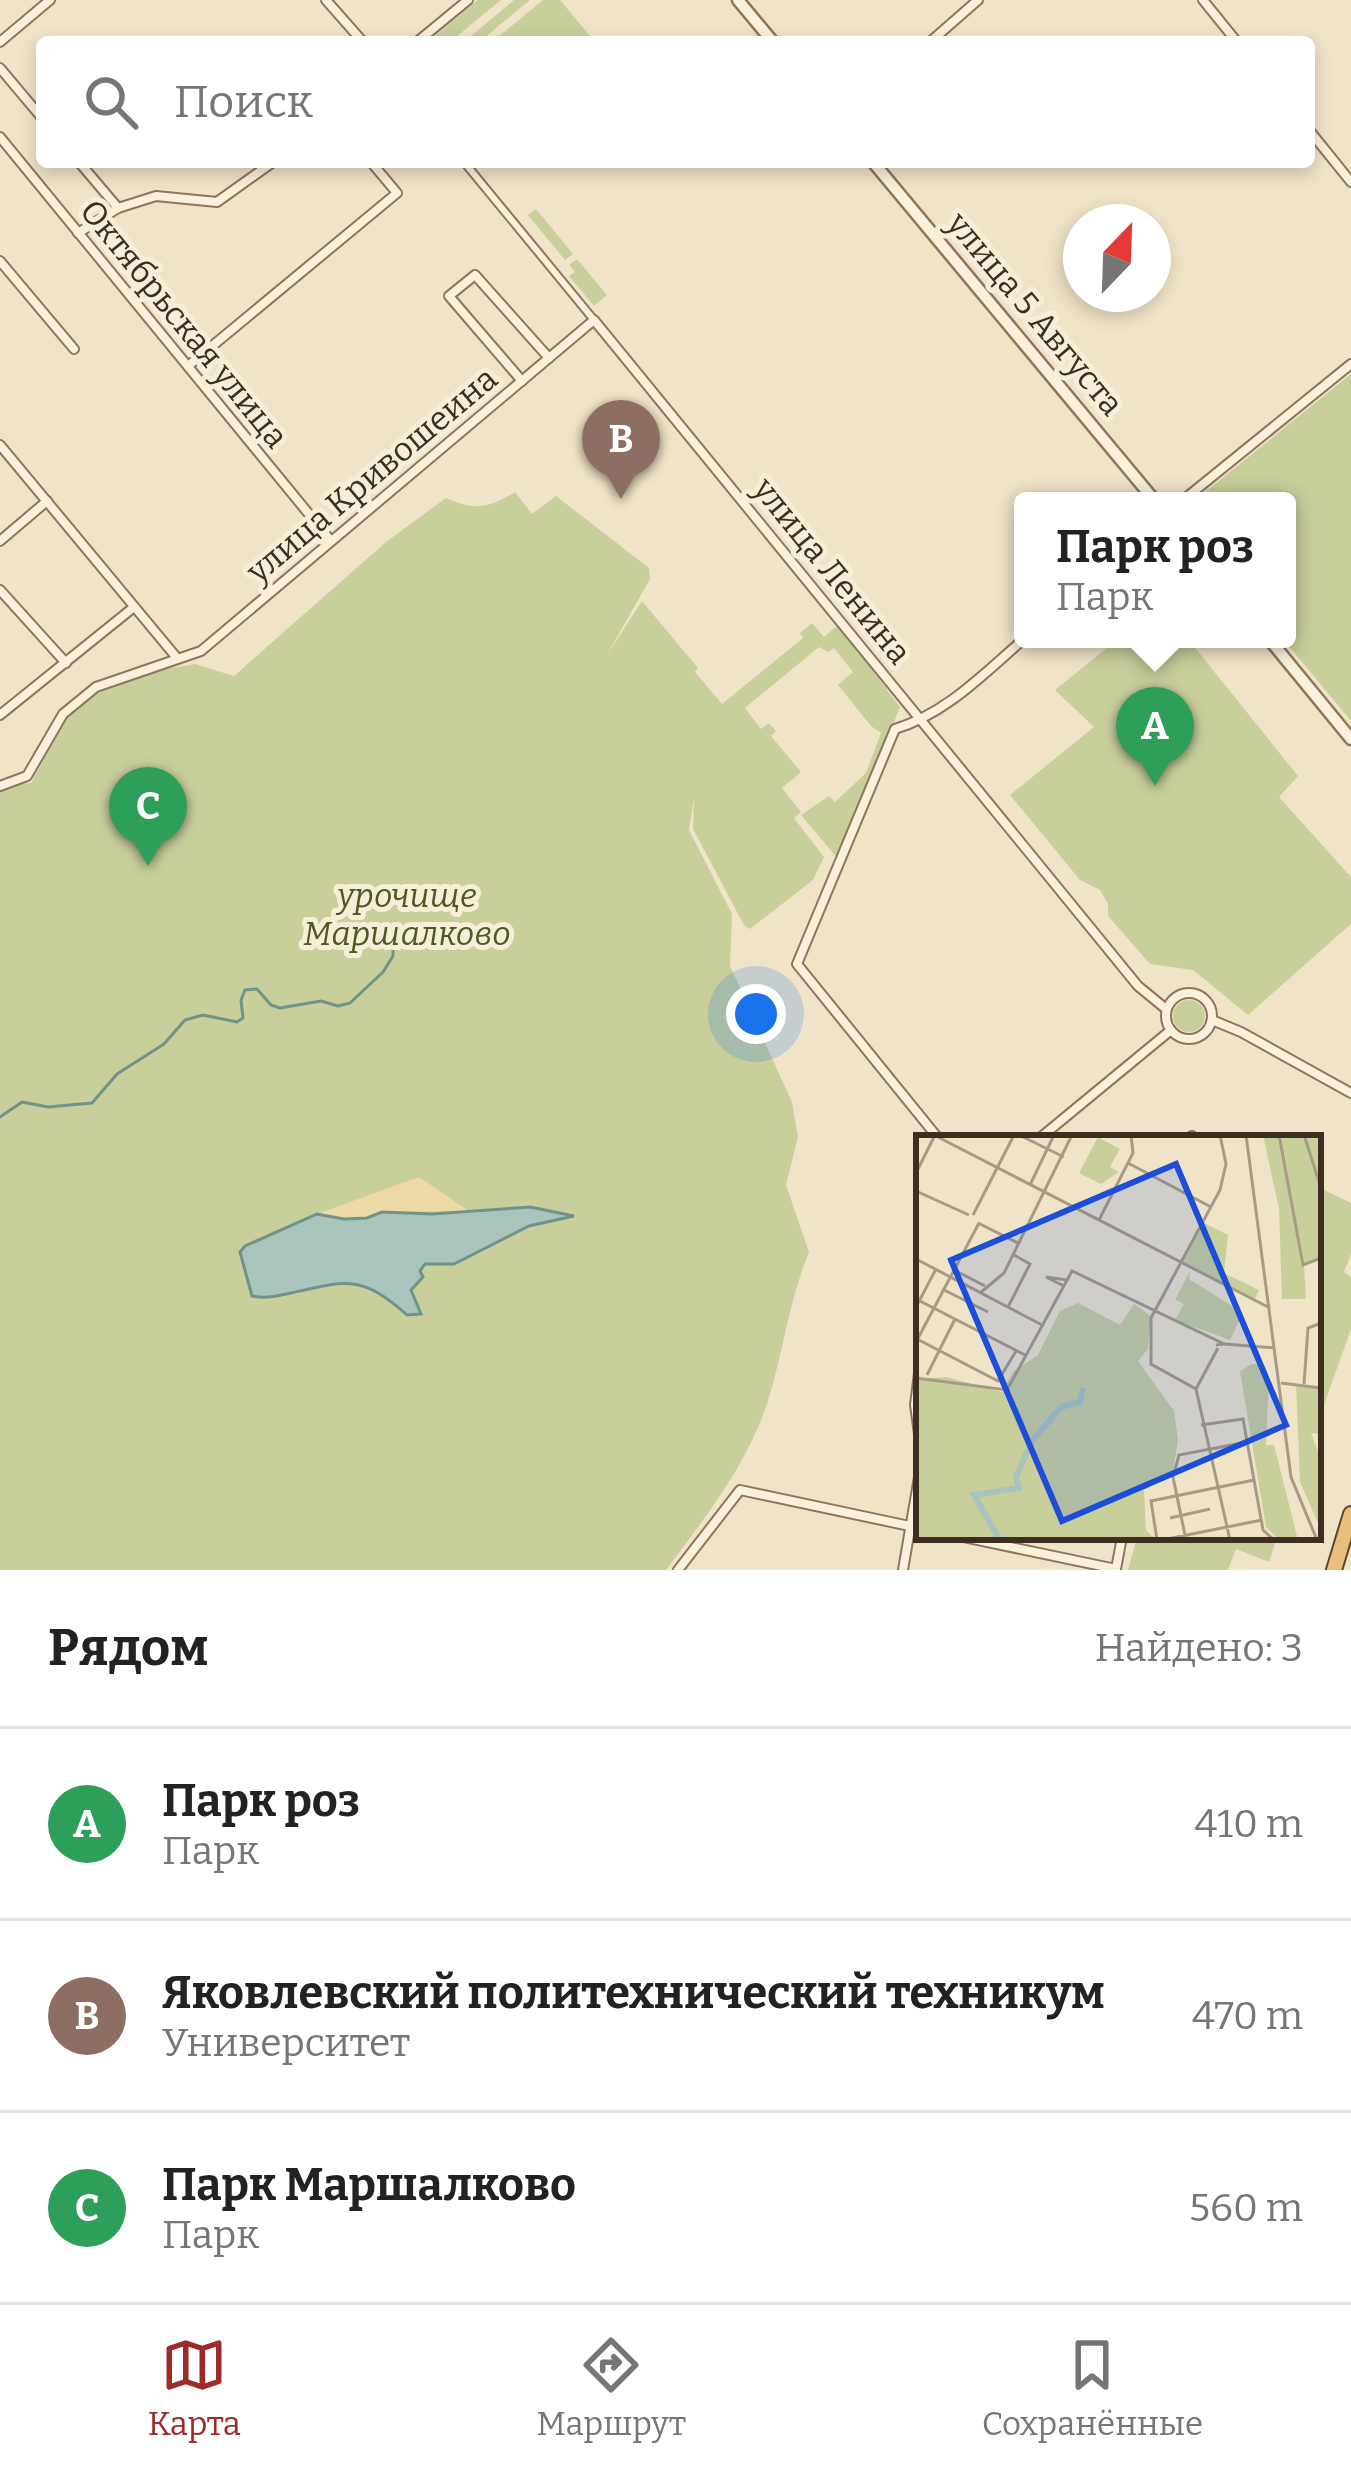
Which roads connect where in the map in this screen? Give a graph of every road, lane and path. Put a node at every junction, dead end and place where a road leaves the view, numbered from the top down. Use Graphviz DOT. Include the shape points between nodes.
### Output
graph roads {
  1 [pos="50,0"];
  2 [pos="326,0"];
  3 [pos="468,0"];
  4 [pos="738,0"];
  5 [pos="978,0"];
  6 [pos="1203,0"];
  7 [pos="358,36"];
  8 [pos="424,36"];
  9 [pos="767,36"];
  10 [pos="937,36"];
  11 [pos="1233,36"];
  12 [pos="0,42"];
  13 [pos="0,68"];
  14 [pos="36,111"];
  15 [pos="0,137"];
  16 [pos="1315,137"];
  17 [pos="84,168"];
  18 [pos="265,168"];
  19 [pos="376,168"];
  20 [pos="469,168"];
  21 [pos="878,168"];
  22 [pos="1351,182"];
  23 [pos="118,208"];
  24 [pos="78,233"];
  25 [pos="0,261"];
  26 [pos="594,320"];
  27 [pos="74,349"];
  28 [pos="549,358"];
  29 [pos="1351,364"];
  30 [pos="188,366"];
  31 [pos="522,381"];
  32 [pos="0,445"];
  33 [pos="1148,492"];
  34 [pos="1193,492"];
  35 [pos="47,501"];
  36 [pos="0,541"];
  37 [pos="331,541"];
  38 [pos="0,590"];
  39 [pos="135,607"];
  40 [pos="1014,648"];
  41 [pos="1276,648"];
  42 [pos="177,658"];
  43 [pos="66,663"];
  44 [pos="0,716"];
  45 [pos="924,721"];
  46 [pos="1351,739"];
  47 [pos="0,786"];
  48 [pos="1166,1009"];
  49 [pos="1212,1020"];
  50 [pos="1171,1030"];
  51 [pos="1351,1094"];
  52 [pos="936,1135"];
  53 [pos="1044,1135"];
  54 [pos="1351,1514"];
  55 [pos="915,1527"];
  56 [pos="1351,1539"];
  57 [pos="977,1540"];
  58 [pos="1115,1569"];
  59 [pos="678,1570"];
  60 [pos="903,1570"];
  61 [pos="1338,1570"];
  1 -- 12 [label="street"];
  2 -- 7 [label="street"];
  3 -- 8 [label="street"];
  4 -- 9 [label="street"];
  5 -- 10 [label="street"];
  6 -- 11 [label="street"];
  13 -- 14 [label="street"];
  15 -- 24 [label="street, Октябрьская улица"];
  16 -- 22 [label="street"];
  17 -- 23 [label="street"];
  18 -- 23 [label="street" via="217,202 156,196"];
  19 -- 30 [label="street" via="397,193"];
  20 -- 26 [label="street, улица Ленина"];
  21 -- 33 [label="street, улица 5 Августа"];
  23 -- 24 [label="street"];
  24 -- 30 [label="street, Октябрьская улица"];
  25 -- 27 [label="street"];
  26 -- 28 [label="street, улица Кривошеина"];
  26 -- 45 [label="street, улица Ленина"];
  28 -- 31 [label="street, улица Кривошеина"];
  28 -- 31 [label="street" via="476,274 449,296"];
  29 -- 34 [label="street"];
  30 -- 37 [label="street, Октябрьская улица"];
  31 -- 37 [label="street, улица Кривошеина"];
  32 -- 35 [label="street"];
  35 -- 36 [label="street"];
  35 -- 39 [label="street"];
  37 -- 42 [label="street, улица Кривошеина" via="201,651"];
  38 -- 43 [label="street"];
  39 -- 42 [label="street"];
  39 -- 43 [label="street"];
  40 -- 45 [label="street"];
  41 -- 46 [label="street"];
  42 -- 47 [label="street, улица Кривошеина" via="96,687 63,714 28,776"];
  43 -- 44 [label="street"];
  45 -- 48 [label="street, улица Ленина" via="1138,986"];
  45 -- 52 [label="street" via="895,729 797,964"];
  48 -- 49 [label="street" via="1177,995 1194,993 1208,1003"];
  48 -- 50 [label="street"];
  49 -- 50 [label="street" via="1195,1038"];
  49 -- 51 [label="street"];
  50 -- 53 [label="street"];
  54 -- 61 [label="highway"];
  55 -- 59 [label="street" via="740,1490"];
  55 -- 60 [label="street"];
  56 -- 61 [label="highway"];
  57 -- 58 [label="street"];
}
